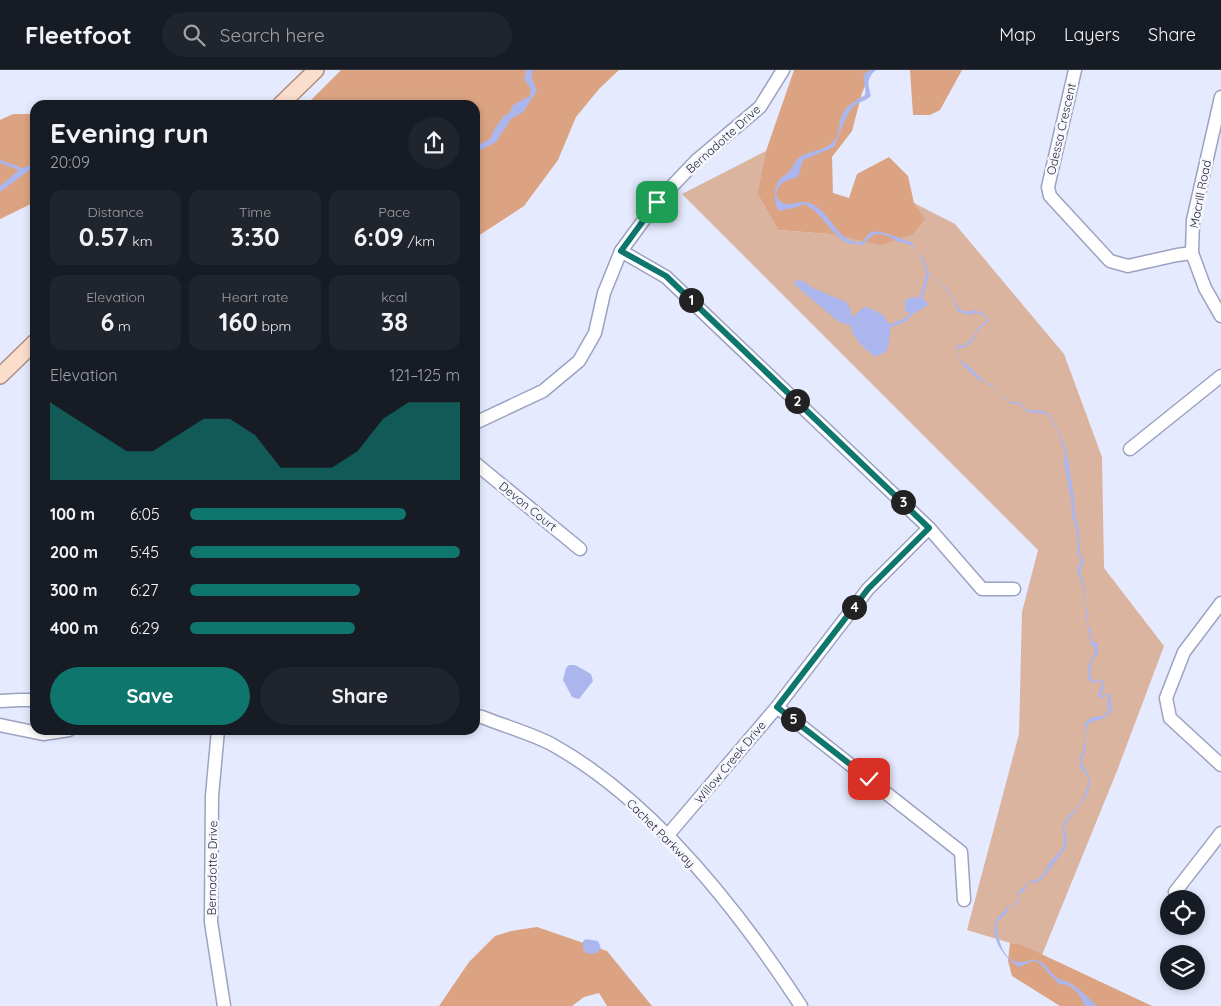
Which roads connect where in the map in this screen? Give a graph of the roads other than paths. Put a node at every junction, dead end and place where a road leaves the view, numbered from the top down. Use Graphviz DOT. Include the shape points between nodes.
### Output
graph roads {
  1 [pos="316,70"];
  2 [pos="783,70"];
  3 [pos="1075,70"];
  4 [pos="285,100"];
  5 [pos="1220,103"];
  6 [pos="621,251"];
  7 [pos="1192,253"];
  8 [pos="1221,316"];
  9 [pos="30,347"];
  10 [pos="0,376"];
  11 [pos="1221,376"];
  12 [pos="480,421"];
  13 [pos="1130,449"];
  14 [pos="480,467"];
  15 [pos="929,528"];
  16 [pos="580,549"];
  17 [pos="1014,589"];
  18 [pos="1221,602"];
  19 [pos="30,700"];
  20 [pos="0,702"];
  21 [pos="777,707"];
  22 [pos="480,717"];
  23 [pos="0,725"];
  24 [pos="30,731"];
  25 [pos="218,735"];
  26 [pos="1221,765"];
  27 [pos="1221,833"];
  28 [pos="667,836"];
  29 [pos="1177,890"];
  30 [pos="964,900"];
  31 [pos="224,1006"];
  32 [pos="801,1006"];
  1 -- 4 [label="main road"];
  2 -- 6 [label="street, Bernadotte Drive" via="760,108 697,160 657,202"];
  3 -- 7 [label="street, Odessa Crescent" via="1048,187 1050,196 1110,261 1128,266"];
  5 -- 7 [label="street, Macrill Road" via="1192,220"];
  6 -- 12 [label="street, Bernadotte Drive" via="604,293 595,333 580,362 542,391"];
  6 -- 15 [label="street" via="666,276"];
  7 -- 8 [label="street, Macrill Road" via="1205,288"];
  9 -- 10 [label="main road"];
  11 -- 13 [label="street"];
  14 -- 16 [label="street, Devon Court"];
  15 -- 17 [label="street" via="982,589"];
  15 -- 21 [label="street, Willow Creek Drive" via="868,589"];
  18 -- 26 [label="street" via="1184,652 1166,698 1170,718"];
  19 -- 20 [label="street"];
  21 -- 28 [label="street, Willow Creek Drive"];
  21 -- 30 [label="street" via="961,852"];
  22 -- 28 [label="street, Cachet Parkway" via="551,744 576,759 614,786"];
  23 -- 24 [label="street"];
  25 -- 31 [label="street, Bernadotte Drive" via="212,796 211,922"];
  27 -- 29 [label="street"];
  28 -- 32 [label="street, Cachet Parkway" via="730,906"];
}
